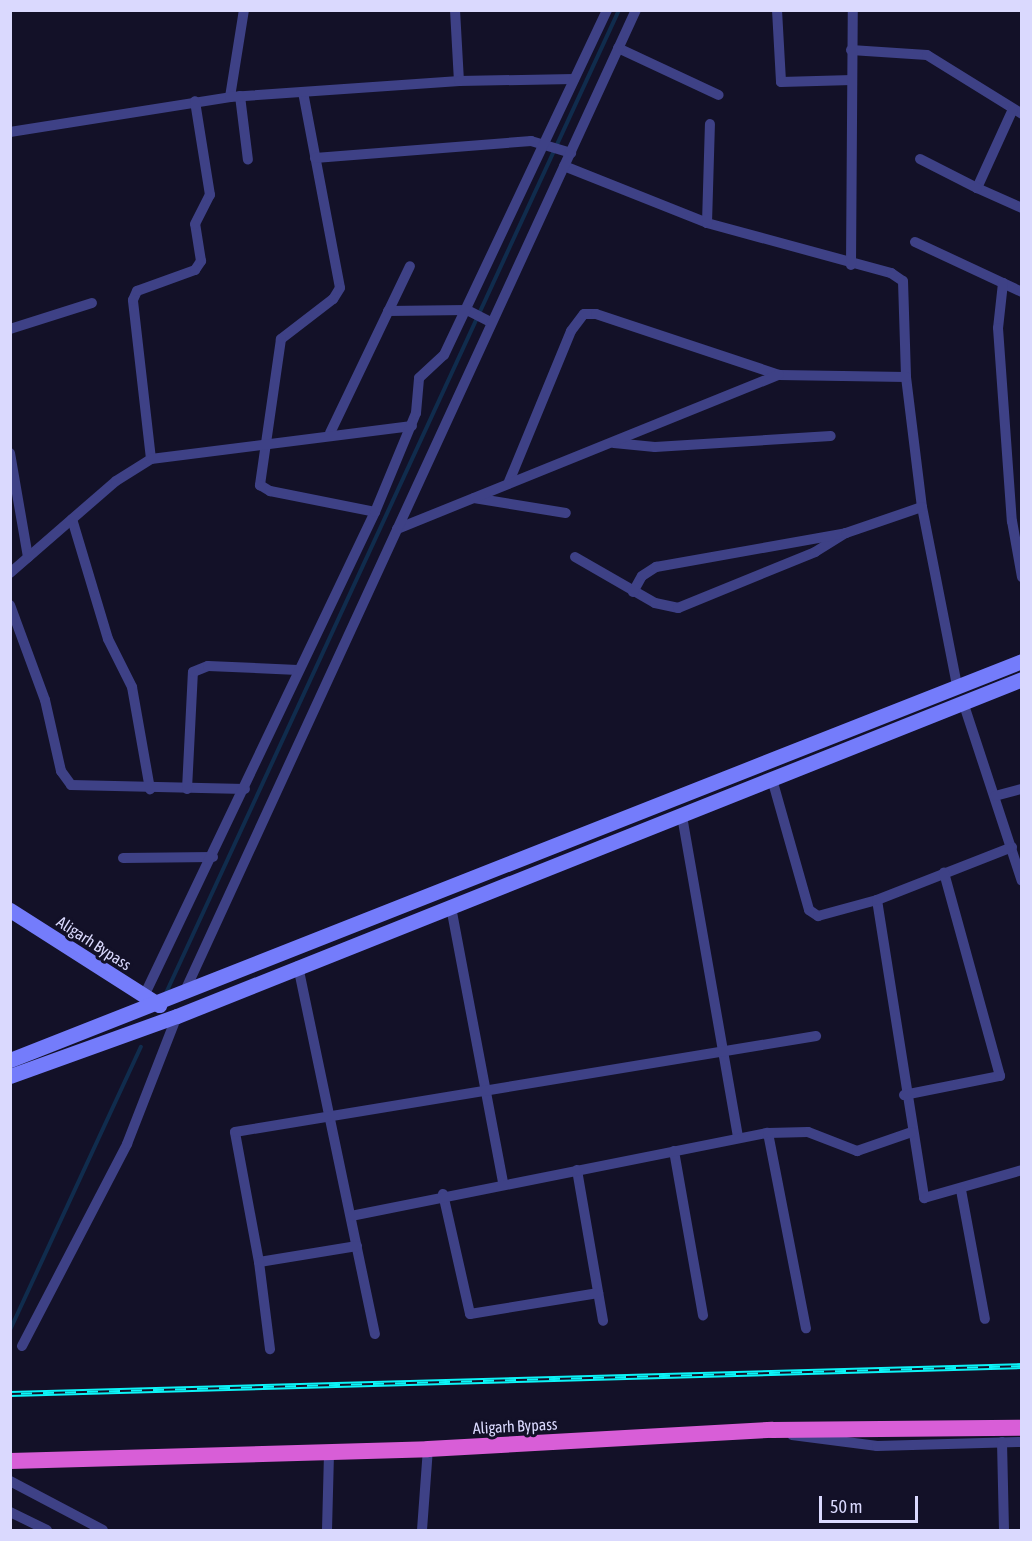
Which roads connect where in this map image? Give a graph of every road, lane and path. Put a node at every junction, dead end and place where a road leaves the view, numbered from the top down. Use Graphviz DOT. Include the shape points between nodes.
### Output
graph roads {
  1 [pos="244,10"];
  2 [pos="455,10"];
  3 [pos="607,10"];
  4 [pos="636,10"];
  5 [pos="777,10"];
  6 [pos="853,10"];
  7 [pos="618,48"];
  8 [pos="851,50"];
  9 [pos="574,79"];
  10 [pos="852,80"];
  11 [pos="459,81"];
  12 [pos="303,92"];
  13 [pos="719,95"];
  14 [pos="235,96"];
  15 [pos="195,101"];
  16 [pos="1017,111"];
  17 [pos="710,124"];
  18 [pos="10,132"];
  19 [pos="557,147"];
  20 [pos="315,158"];
  21 [pos="920,159"];
  22 [pos="248,160"];
  23 [pos="564,166"];
  24 [pos="977,188"];
  25 [pos="1022,208"];
  26 [pos="707,223"];
  27 [pos="915,242"];
  28 [pos="851,265"];
  29 [pos="410,266"];
  30 [pos="1003,283"];
  31 [pos="1022,292"];
  32 [pos="92,303"];
  33 [pos="388,311"];
  34 [pos="479,316"];
  35 [pos="10,329"];
  36 [pos="779,375"];
  37 [pos="906,377"];
  38 [pos="412,426"];
  39 [pos="330,433"];
  40 [pos="831,436"];
  41 [pos="265,442"];
  42 [pos="614,443"];
  43 [pos="10,453"];
  44 [pos="152,459"];
  45 [pos="507,484"];
  46 [pos="474,498"];
  47 [pos="922,507"];
  48 [pos="375,512"];
  49 [pos="566,513"];
  50 [pos="72,519"];
  51 [pos="396,529"];
  52 [pos="846,533"];
  53 [pos="28,557"];
  54 [pos="575,557"];
  55 [pos="10,573"];
  56 [pos="1022,577"];
  57 [pos="633,592"];
  58 [pos="10,605"];
  59 [pos="1022,661"];
  60 [pos="298,670"];
  61 [pos="1022,679"];
  62 [pos="957,686"];
  63 [pos="963,702"];
  64 [pos="772,779"];
  65 [pos="150,789"];
  66 [pos="187,789"];
  67 [pos="245,789"];
  68 [pos="1022,789"];
  69 [pos="995,796"];
  70 [pos="682,816"];
  71 [pos="1012,847"];
  72 [pos="213,857"];
  73 [pos="123,858"];
  74 [pos="944,873"];
  75 [pos="1021,877"];
  76 [pos="877,900"];
  77 [pos="451,907"];
  78 [pos="10,910"];
  79 [pos="298,966"];
  80 [pos="144,996"];
  81 [pos="182,996"];
  82 [pos="161,1004"];
  83 [pos="174,1017"];
  84 [pos="816,1036"];
  85 [pos="726,1053"];
  86 [pos="10,1060"];
  87 [pos="10,1076"];
  88 [pos="484,1092"];
  89 [pos="904,1095"];
  90 [pos="333,1120"];
  91 [pos="768,1132"];
  92 [pos="912,1132"];
  93 [pos="738,1137"];
  94 [pos="674,1151"];
  95 [pos="576,1170"];
  96 [pos="1022,1170"];
  97 [pos="502,1182"];
  98 [pos="961,1190"];
  99 [pos="443,1194"];
  100 [pos="351,1216"];
  101 [pos="357,1246"];
  102 [pos="259,1262"];
  103 [pos="598,1293"];
  104 [pos="703,1315"];
  105 [pos="985,1319"];
  106 [pos="603,1321"];
  107 [pos="806,1328"];
  108 [pos="375,1334"];
  109 [pos="22,1346"];
  110 [pos="270,1349"];
  111 [pos="1022,1428"];
  112 [pos="772,1430"];
  113 [pos="1002,1442"];
  114 [pos="1022,1442"];
  115 [pos="428,1449"];
  116 [pos="329,1452"];
  117 [pos="10,1461"];
  118 [pos="10,1481"];
  119 [pos="10,1512"];
  120 [pos="47,1530"];
  121 [pos="103,1530"];
  122 [pos="327,1530"];
  123 [pos="422,1530"];
  124 [pos="1004,1530"];
  1 -- 14 [label="street"];
  2 -- 11 [label="street"];
  3 -- 9 [label="street"];
  4 -- 7 [label="street"];
  5 -- 10 [label="street" via="781,82"];
  6 -- 8 [label="street"];
  7 -- 13 [label="street"];
  7 -- 19 [label="street"];
  8 -- 10 [label="street"];
  8 -- 16 [label="street" via="927,55"];
  9 -- 11 [label="street"];
  9 -- 19 [label="street"];
  10 -- 28 [label="street"];
  11 -- 12 [label="street"];
  12 -- 14 [label="street"];
  12 -- 20 [label="street"];
  14 -- 15 [label="street"];
  14 -- 22 [label="street"];
  15 -- 18 [label="street"];
  15 -- 44 [label="street" via="210,195 195,224 201,264 137,291 134,300"];
  16 -- 24 [label="street"];
  17 -- 26 [label="street"];
  19 -- 20 [label="street"];
  19 -- 23 [label="street"];
  19 -- 34 [label="street"];
  20 -- 41 [label="street" via="340,288 333,299 281,339"];
  21 -- 24 [label="street"];
  23 -- 26 [label="street"];
  23 -- 34 [label="street"];
  24 -- 25 [label="street"];
  26 -- 28 [label="street"];
  27 -- 30 [label="street"];
  28 -- 37 [label="street" via="891,273 903,281"];
  29 -- 33 [label="street"];
  30 -- 31 [label="street"];
  30 -- 56 [label="street" via="998,328 1012,521"];
  32 -- 35 [label="street"];
  33 -- 34 [label="street"];
  33 -- 39 [label="street"];
  34 -- 38 [label="street" via="419,378"];
  34 -- 51 [label="street"];
  36 -- 37 [label="street"];
  36 -- 42 [label="street" via="632,430"];
  36 -- 45 [label="street" via="596,314 584,314 571,331"];
  37 -- 47 [label="street"];
  38 -- 39 [label="street"];
  38 -- 48 [label="street"];
  39 -- 41 [label="street"];
  40 -- 42 [label="street" via="655,447"];
  41 -- 44 [label="street"];
  41 -- 48 [label="street" via="262,488"];
  42 -- 45 [label="street"];
  43 -- 53 [label="street"];
  44 -- 50 [label="street" via="116,481"];
  45 -- 46 [label="street"];
  46 -- 49 [label="street"];
  46 -- 51 [label="street"];
  47 -- 52 [label="street"];
  47 -- 62 [label="street"];
  48 -- 60 [label="street"];
  50 -- 53 [label="street"];
  50 -- 65 [label="street" via="108,639 132,687"];
  51 -- 81 [label="street"];
  52 -- 57 [label="street" via="656,567 642,576"];
  52 -- 57 [label="street" via="825,547 686,606 664,606"];
  53 -- 55 [label="street"];
  54 -- 57 [label="street"];
  58 -- 65 [label="street" via="45,700 64,777 77,788"];
  59 -- 62 [label="main road"];
  60 -- 66 [label="street" via="208,666 193,672"];
  60 -- 67 [label="street"];
  61 -- 63 [label="main road"];
  62 -- 81 [label="main road"];
  63 -- 64 [label="main road"];
  63 -- 69 [label="street"];
  64 -- 70 [label="main road"];
  64 -- 76 [label="street" via="812,914"];
  65 -- 66 [label="street"];
  66 -- 67 [label="street"];
  67 -- 72 [label="street"];
  68 -- 69 [label="street"];
  69 -- 71 [label="street"];
  70 -- 77 [label="main road"];
  70 -- 85 [label="street"];
  71 -- 74 [label="street"];
  71 -- 75 [label="street"];
  72 -- 73 [label="street"];
  72 -- 80 [label="street"];
  74 -- 76 [label="street"];
  74 -- 89 [label="street" via="1000,1076"];
  76 -- 89 [label="street"];
  77 -- 79 [label="main road"];
  77 -- 88 [label="street"];
  78 -- 80 [label="main road, Aligarh Bypass"];
  79 -- 83 [label="main road"];
  79 -- 90 [label="street"];
  80 -- 82 [label="main road, Aligarh Bypass"];
  81 -- 82 [label="main road"];
  82 -- 83 [label="main road"];
  82 -- 86 [label="main road"];
  83 -- 87 [label="main road"];
  83 -- 109 [label="street" via="128,1144"];
  84 -- 85 [label="street"];
  85 -- 88 [label="street"];
  85 -- 93 [label="street"];
  88 -- 90 [label="street"];
  88 -- 97 [label="street"];
  89 -- 92 [label="street"];
  90 -- 100 [label="street"];
  90 -- 102 [label="street" via="235,1132"];
  91 -- 92 [label="street" via="808,1132 856,1151"];
  91 -- 93 [label="street"];
  91 -- 107 [label="street"];
  92 -- 98 [label="street" via="924,1198"];
  93 -- 94 [label="street"];
  94 -- 95 [label="street"];
  94 -- 104 [label="street"];
  95 -- 97 [label="street"];
  95 -- 103 [label="street"];
  96 -- 98 [label="street"];
  97 -- 99 [label="street"];
  98 -- 105 [label="street"];
  99 -- 100 [label="street"];
  99 -- 103 [label="street" via="470,1314"];
  100 -- 101 [label="street"];
  101 -- 102 [label="street"];
  101 -- 108 [label="street"];
  102 -- 110 [label="street"];
  103 -- 106 [label="street"];
  111 -- 112 [label="highway, Aligarh Bypass"];
  112 -- 113 [label="street" via="820,1442 877,1446"];
  112 -- 115 [label="highway, Aligarh Bypass"];
  113 -- 114 [label="street"];
  113 -- 124 [label="street"];
  115 -- 116 [label="highway, Aligarh Bypass"];
  115 -- 123 [label="street"];
  116 -- 117 [label="highway, Aligarh Bypass"];
  116 -- 122 [label="street"];
  118 -- 121 [label="street"];
  119 -- 120 [label="street"];
}
